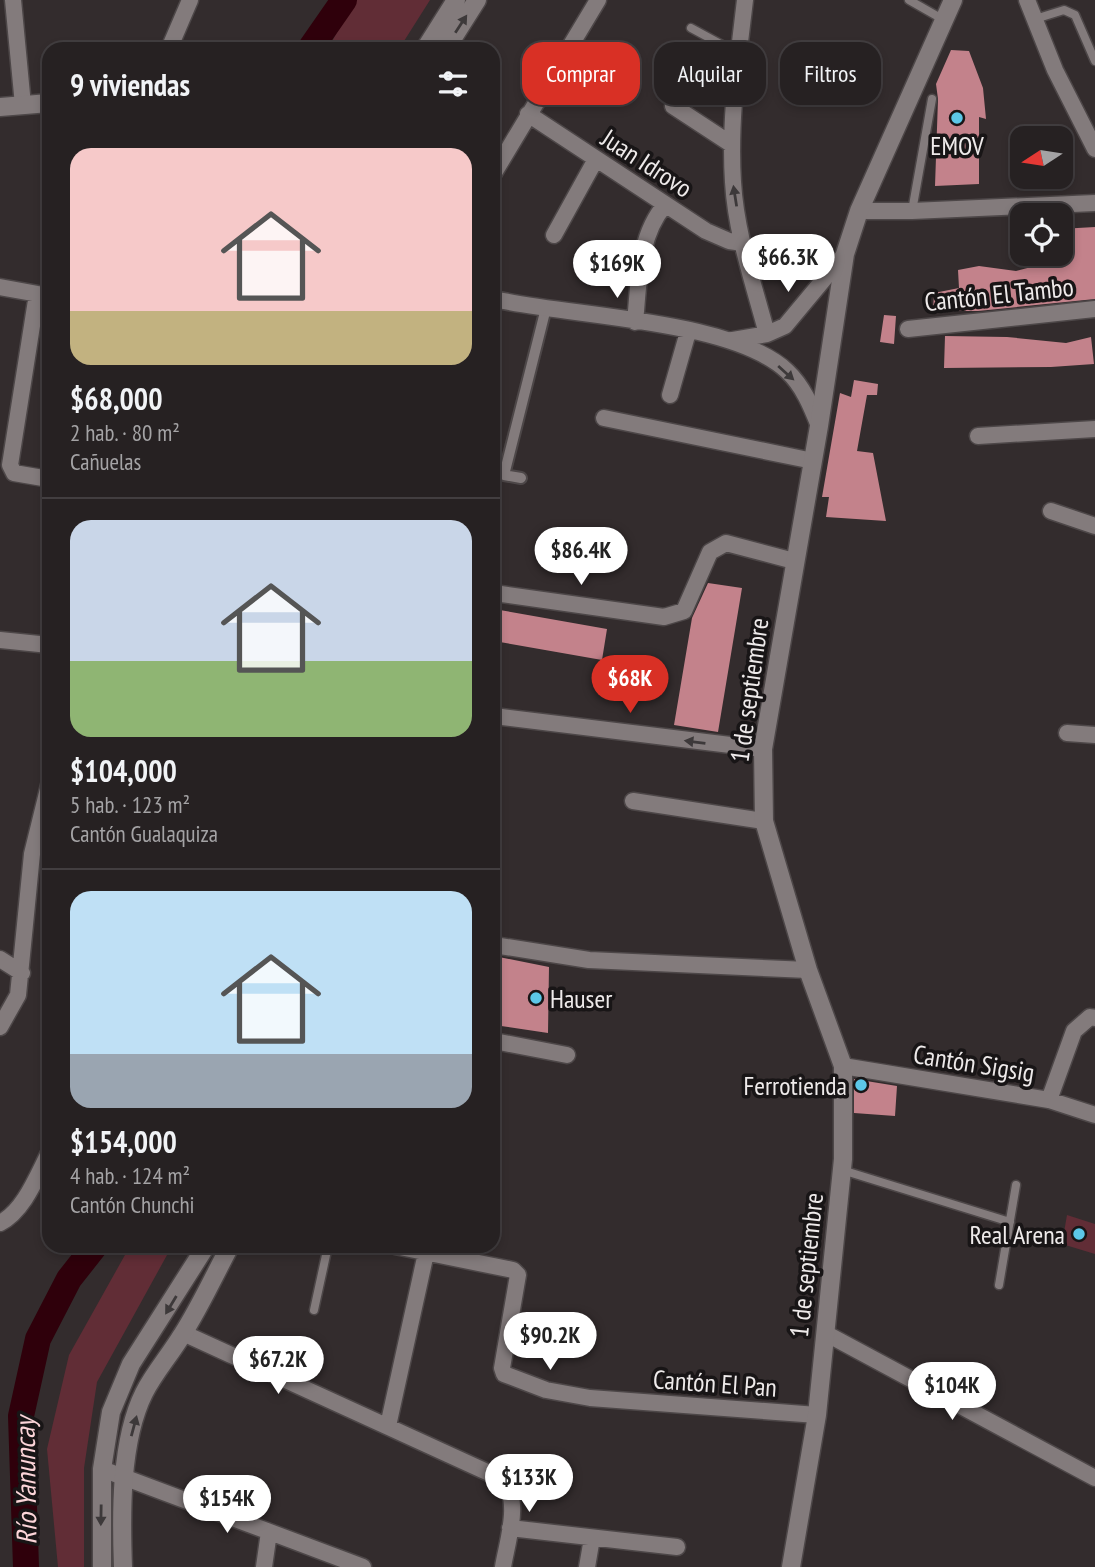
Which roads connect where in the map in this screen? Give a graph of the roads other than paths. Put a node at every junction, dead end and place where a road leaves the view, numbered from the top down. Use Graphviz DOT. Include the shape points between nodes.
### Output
graph roads {
  1 [pos="13,0"];
  2 [pos="190,0"];
  3 [pos="456,0"];
  4 [pos="477,0"];
  5 [pos="598,0"];
  6 [pos="745,0"];
  7 [pos="909,0"];
  8 [pos="953,0"];
  9 [pos="1027,0"];
  10 [pos="1035,19"];
  11 [pos="944,20"];
  12 [pos="691,28"];
  13 [pos="172,42"];
  14 [pos="429,42"];
  15 [pos="450,42"];
  16 [pos="717,42"];
  17 [pos="740,42"];
  18 [pos="1095,61"];
  19 [pos="932,99"];
  20 [pos="42,104"];
  21 [pos="23,105"];
  22 [pos="735,105"];
  23 [pos="673,106"];
  24 [pos="0,107"];
  25 [pos="528,114"];
  26 [pos="732,144"];
  27 [pos="1095,149"];
  28 [pos="596,159"];
  29 [pos="500,163"];
  30 [pos="1095,203"];
  31 [pos="664,205"];
  32 [pos="859,211"];
  33 [pos="912,211"];
  34 [pos="554,235"];
  35 [pos="743,243"];
  36 [pos="845,254"];
  37 [pos="0,287"];
  38 [pos="42,295"];
  39 [pos="42,300"];
  40 [pos="500,300"];
  41 [pos="545,308"];
  42 [pos="1095,309"];
  43 [pos="635,322"];
  44 [pos="908,329"];
  45 [pos="688,332"];
  46 [pos="767,334"];
  47 [pos="733,340"];
  48 [pos="670,395"];
  49 [pos="604,418"];
  50 [pos="820,426"];
  51 [pos="1095,429"];
  52 [pos="978,436"];
  53 [pos="813,461"];
  54 [pos="42,478"];
  55 [pos="521,478"];
  56 [pos="1051,510"];
  57 [pos="1095,526"];
  58 [pos="794,561"];
  59 [pos="500,594"];
  60 [pos="0,640"];
  61 [pos="42,644"];
  62 [pos="500,717"];
  63 [pos="1067,733"];
  64 [pos="1095,735"];
  65 [pos="763,749"];
  66 [pos="633,801"];
  67 [pos="42,813"];
  68 [pos="764,821"];
  69 [pos="500,946"];
  70 [pos="0,959"];
  71 [pos="808,970"];
  72 [pos="22,973"];
  73 [pos="1095,1018"];
  74 [pos="0,1027"];
  75 [pos="500,1042"];
  76 [pos="567,1055"];
  77 [pos="843,1066"];
  78 [pos="1049,1100"];
  79 [pos="1095,1115"];
  80 [pos="42,1166"];
  81 [pos="841,1170"];
  82 [pos="1016,1185"];
  83 [pos="1010,1222"];
  84 [pos="0,1223"];
  85 [pos="202,1253"];
  86 [pos="226,1253"];
  87 [pos="326,1253"];
  88 [pos="426,1253"];
  89 [pos="999,1285"];
  90 [pos="314,1310"];
  91 [pos="183,1333"];
  92 [pos="825,1333"];
  93 [pos="817,1415"];
  94 [pos="388,1426"];
  95 [pos="102,1469"];
  96 [pos="125,1477"];
  97 [pos="1095,1478"];
  98 [pos="510,1528"];
  99 [pos="269,1532"];
  100 [pos="592,1538"];
  101 [pos="677,1547"];
  102 [pos="102,1567"];
  103 [pos="123,1567"];
  104 [pos="264,1567"];
  105 [pos="363,1567"];
  106 [pos="503,1567"];
  107 [pos="587,1567"];
  108 [pos="791,1567"];
  1 -- 21 [label="street"];
  2 -- 13 [label="street"];
  3 -- 14 [label="street"];
  15 -- 4 [label="street, one-way"];
  5 -- 25 [label="street"];
  6 -- 17 [label="street"];
  7 -- 11 [label="lane"];
  8 -- 11 [label="street, 1 de septiembre"];
  9 -- 10 [label="street"];
  10 -- 18 [label="lane" via="1064,10 1075,15"];
  10 -- 27 [label="street"];
  11 -- 32 [label="street, 1 de septiembre"];
  12 -- 16 [label="lane"];
  19 -- 33 [label="lane"];
  20 -- 21 [label="street"];
  21 -- 24 [label="street"];
  22 -- 26 [label="street"];
  23 -- 26 [label="street"];
  25 -- 28 [label="street, Juan Idrovo"];
  25 -- 29 [label="street"];
  35 -- 26 [label="street, one-way" via="733,185"];
  28 -- 31 [label="street, Juan Idrovo"];
  28 -- 34 [label="street"];
  30 -- 33 [label="street"];
  31 -- 35 [label="street, Juan Idrovo" via="706,231"];
  31 -- 43 [label="street" via="654,217 642,254"];
  32 -- 33 [label="street"];
  32 -- 36 [label="street, 1 de septiembre"];
  35 -- 46 [label="street"];
  36 -- 46 [label="street" via="785,326"];
  36 -- 50 [label="street, 1 de septiembre"];
  37 -- 38 [label="street"];
  39 -- 54 [label="street" via="10,465 14,473"];
  40 -- 41 [label="street"];
  41 -- 43 [label="street"];
  41 -- 55 [label="street" via="504,475"];
  42 -- 44 [label="street, Cantón El Tambo"];
  43 -- 45 [label="street"];
  45 -- 47 [label="street"];
  45 -- 48 [label="street"];
  46 -- 47 [label="street"];
  47 -- 50 [label="street, one-way" via="786,370 805,394"];
  49 -- 53 [label="street"];
  50 -- 53 [label="street, 1 de septiembre"];
  51 -- 52 [label="street"];
  53 -- 58 [label="street, 1 de septiembre"];
  56 -- 57 [label="street"];
  58 -- 59 [label="street" via="726,543 716,546 684,611 674,616"];
  58 -- 65 [label="street, 1 de septiembre"];
  60 -- 61 [label="street"];
  65 -- 62 [label="street, one-way"];
  63 -- 64 [label="street"];
  65 -- 68 [label="street, 1 de septiembre"];
  66 -- 68 [label="street"];
  67 -- 72 [label="street" via="32,853"];
  68 -- 71 [label="street, 1 de septiembre"];
  69 -- 71 [label="street" via="589,960"];
  70 -- 72 [label="street"];
  71 -- 77 [label="street, 1 de septiembre"];
  72 -- 74 [label="street" via="18,995"];
  73 -- 78 [label="street" via="1074,1031"];
  75 -- 76 [label="street"];
  77 -- 78 [label="street, Cantón Sigsig"];
  77 -- 81 [label="street, 1 de septiembre"];
  78 -- 79 [label="street, Cantón Sigsig"];
  80 -- 84 [label="street" via="27,1195"];
  81 -- 83 [label="lane"];
  81 -- 92 [label="street, 1 de septiembre"];
  82 -- 83 [label="lane"];
  83 -- 89 [label="lane"];
  85 -- 95 [label="street, one-way" via="131,1364 111,1412"];
  86 -- 91 [label="street"];
  87 -- 90 [label="lane"];
  88 -- 93 [label="street, Cantón El Pan" via="513,1270 518,1275 502,1368 505,1374 546,1390 590,1398"];
  88 -- 94 [label="street"];
  91 -- 94 [label="street"];
  96 -- 91 [label="street, one-way" via="144,1394"];
  92 -- 93 [label="street, 1 de septiembre"];
  92 -- 97 [label="street"];
  93 -- 108 [label="street, 1 de septiembre"];
  94 -- 98 [label="street" via="500,1478 511,1495"];
  95 -- 96 [label="street"];
  95 -- 102 [label="street, one-way"];
  96 -- 99 [label="street"];
  96 -- 103 [label="street"];
  98 -- 100 [label="street"];
  98 -- 106 [label="street"];
  99 -- 104 [label="street"];
  99 -- 105 [label="street"];
  100 -- 101 [label="street"];
  100 -- 107 [label="street"];
}
